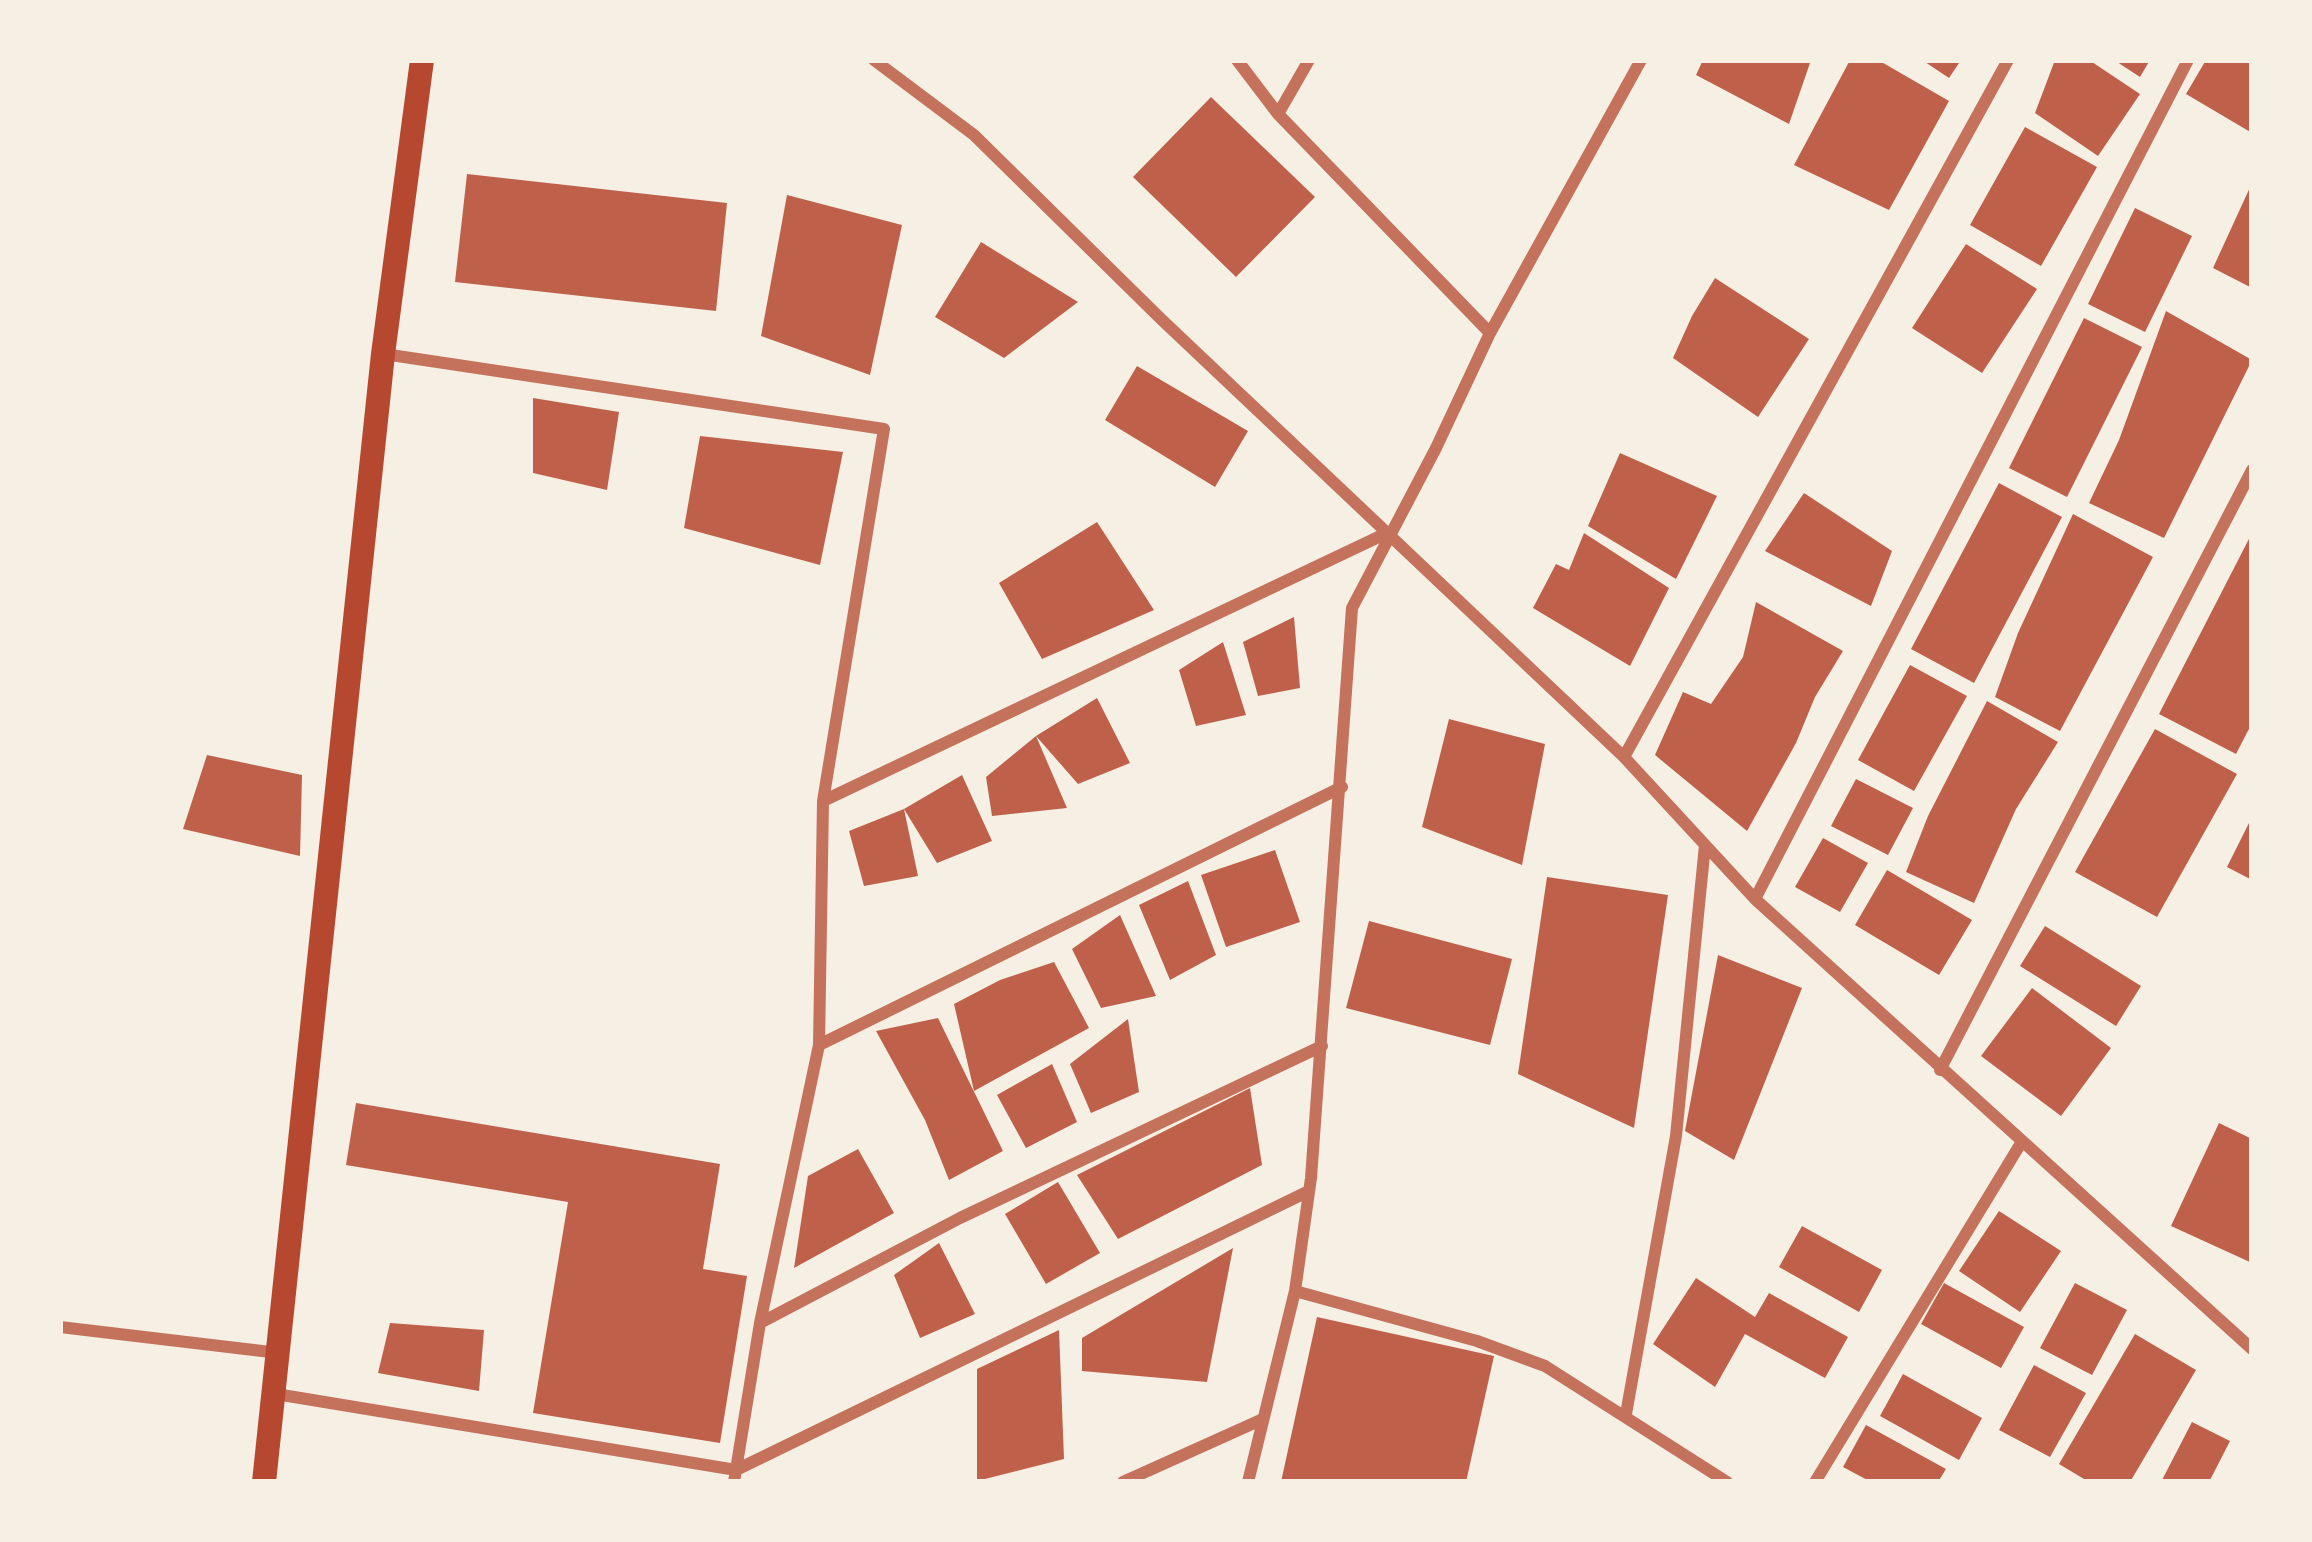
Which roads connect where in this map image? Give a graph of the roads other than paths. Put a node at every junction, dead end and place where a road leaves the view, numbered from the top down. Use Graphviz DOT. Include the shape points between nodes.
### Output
graph roads {
  1 [pos="422,60"];
  2 [pos="874,60"];
  3 [pos="1238,60"];
  4 [pos="1309,60"];
  5 [pos="1641,60"];
  6 [pos="2008,60"];
  7 [pos="2188,60"];
  8 [pos="1278,114"];
  9 [pos="1490,333"];
  10 [pos="383,354"];
  11 [pos="2252,470"];
  12 [pos="1389,532"];
  13 [pos="1624,757"];
  14 [pos="1342,787"];
  15 [pos="823,801"];
  16 [pos="1705,845"];
  17 [pos="1755,899"];
  18 [pos="819,1045"];
  19 [pos="1322,1046"];
  20 [pos="1940,1070"];
  21 [pos="2020,1143"];
  22 [pos="1309,1191"];
  23 [pos="1295,1291"];
  24 [pos="760,1322"];
  25 [pos="60,1327"];
  26 [pos="2252,1349"];
  27 [pos="279,1353"];
  28 [pos="276,1394"];
  29 [pos="1626,1414"];
  30 [pos="1263,1419"];
  31 [pos="735,1476"];
  32 [pos="264,1482"];
  33 [pos="1123,1482"];
  34 [pos="1248,1482"];
  35 [pos="1727,1482"];
  36 [pos="1815,1482"];
  1 -- 10 [label="main road"];
  2 -- 12 [label="street" via="974,135"];
  3 -- 8 [label="street"];
  4 -- 8 [label="street"];
  5 -- 9 [label="street"];
  6 -- 13 [label="street"];
  7 -- 17 [label="street"];
  8 -- 9 [label="street"];
  9 -- 12 [label="street"];
  10 -- 15 [label="street" via="884,429"];
  10 -- 27 [label="main road"];
  11 -- 20 [label="street"];
  12 -- 13 [label="street"];
  12 -- 14 [label="street" via="1352,608"];
  12 -- 15 [label="street"];
  13 -- 16 [label="street"];
  14 -- 18 [label="street"];
  14 -- 19 [label="street"];
  15 -- 18 [label="street"];
  16 -- 17 [label="street"];
  16 -- 29 [label="street" via="1676,1136"];
  17 -- 20 [label="street"];
  18 -- 24 [label="street"];
  19 -- 22 [label="street"];
  19 -- 24 [label="street"];
  20 -- 21 [label="street"];
  21 -- 26 [label="street"];
  21 -- 36 [label="street"];
  22 -- 23 [label="street"];
  22 -- 31 [label="street"];
  23 -- 29 [label="street" via="1477,1341"];
  23 -- 30 [label="street"];
  24 -- 31 [label="street"];
  25 -- 27 [label="street"];
  27 -- 28 [label="main road"];
  28 -- 31 [label="street"];
  28 -- 32 [label="main road"];
  29 -- 35 [label="street"];
  30 -- 33 [label="street"];
  30 -- 34 [label="street"];
}
